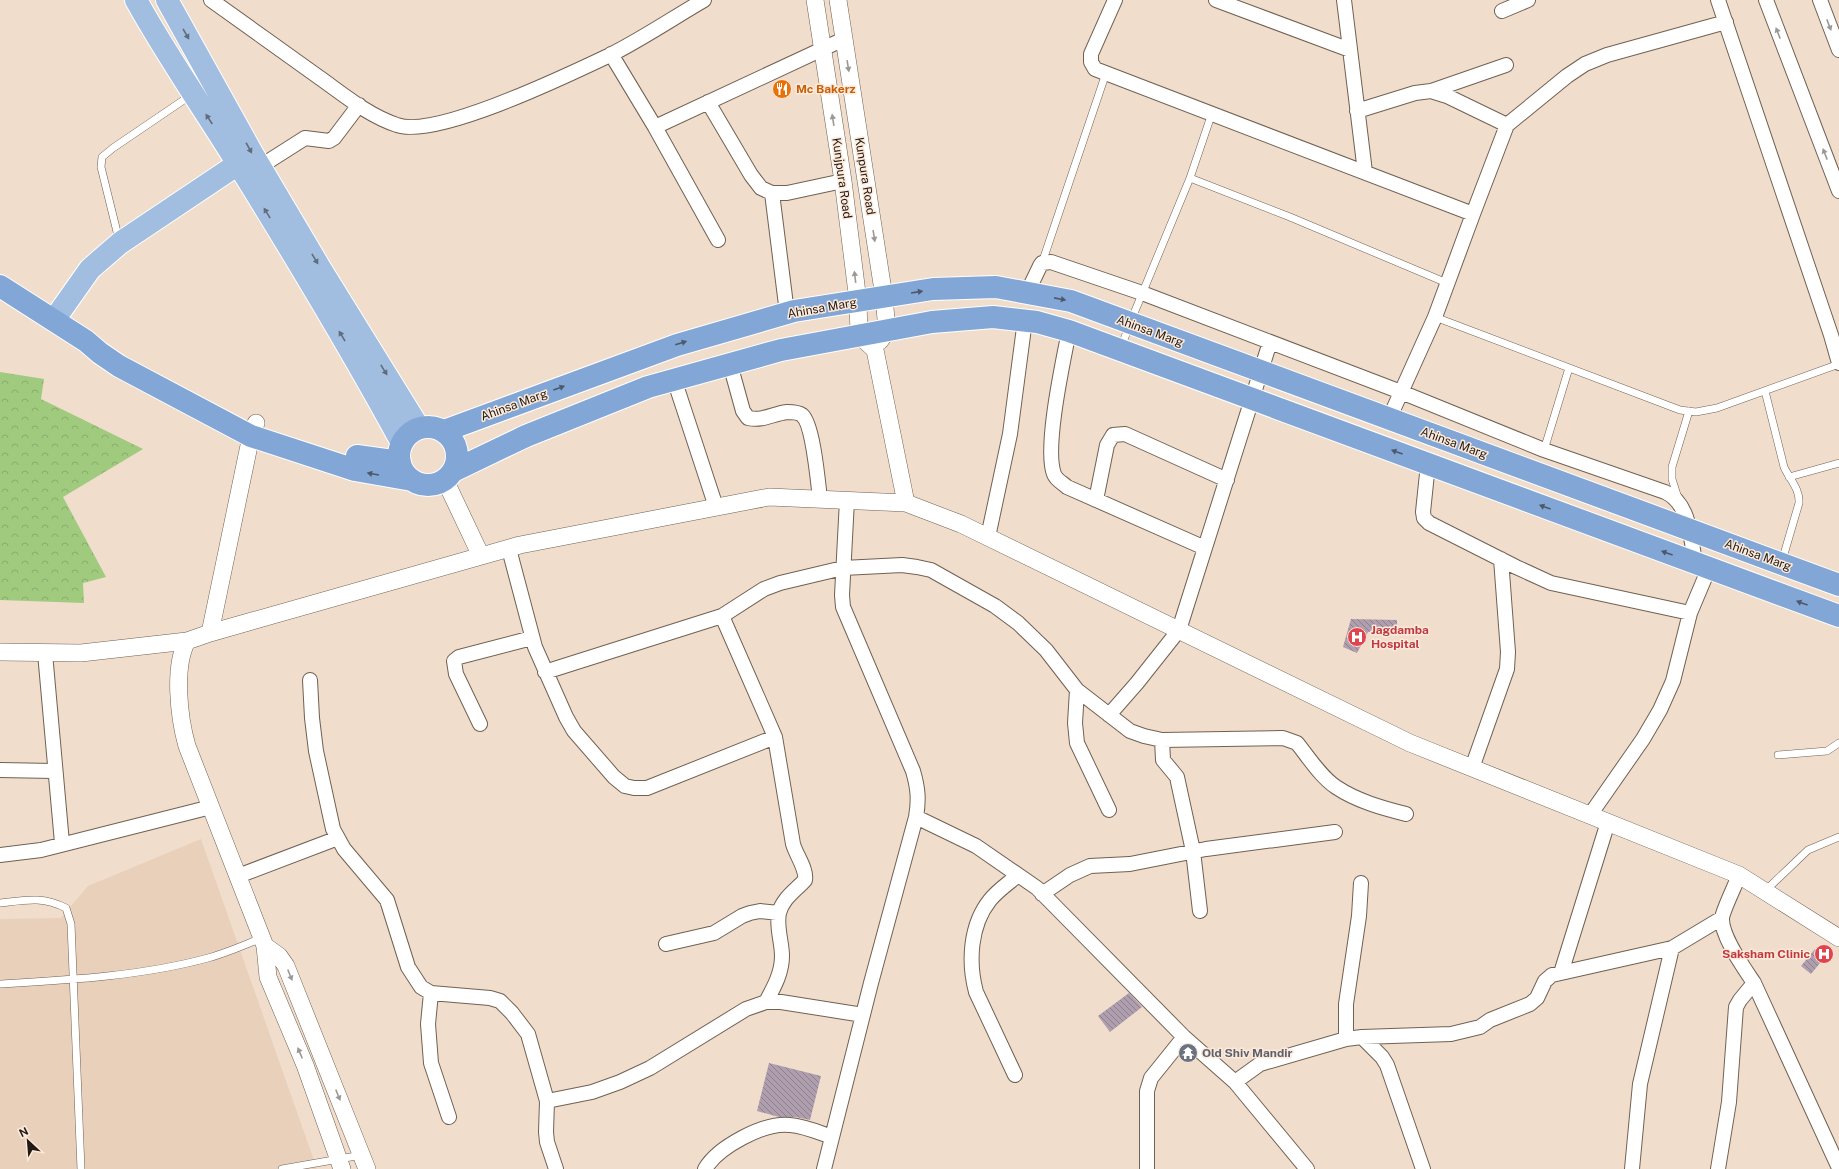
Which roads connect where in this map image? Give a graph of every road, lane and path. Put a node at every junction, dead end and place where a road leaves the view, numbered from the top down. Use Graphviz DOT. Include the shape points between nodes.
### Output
graph roads {
  1 [pos="136,0"];
  2 [pos="166,0"];
  3 [pos="211,0"];
  4 [pos="704,0"];
  5 [pos="818,0"];
  6 [pos="838,0"];
  7 [pos="1114,0"];
  8 [pos="1216,0"];
  9 [pos="1344,0"];
  10 [pos="1528,0"];
  11 [pos="1718,0"];
  12 [pos="1766,0"];
  13 [pos="1820,0"];
  14 [pos="1502,11"];
  15 [pos="1726,22"];
  16 [pos="844,39"];
  17 [pos="822,50"];
  18 [pos="1350,50"];
  19 [pos="1839,50"];
  20 [pos="611,54"];
  21 [pos="1506,65"];
  22 [pos="1106,73"];
  23 [pos="1431,91"];
  24 [pos="193,94"];
  25 [pos="708,102"];
  26 [pos="359,106"];
  27 [pos="1357,111"];
  28 [pos="1212,113"];
  29 [pos="1507,125"];
  30 [pos="655,127"];
  31 [pos="238,164"];
  32 [pos="261,166"];
  33 [pos="1365,172"];
  34 [pos="1190,178"];
  35 [pos="843,181"];
  36 [pos="1839,191"];
  37 [pos="772,193"];
  38 [pos="1473,214"];
  39 [pos="290,233"];
  40 [pos="718,240"];
  41 [pos="120,243"];
  42 [pos="1042,263"];
  43 [pos="1448,283"];
  44 [pos="0,286"];
  45 [pos="1027,293"];
  46 [pos="1142,293"];
  47 [pos="884,297"];
  48 [pos="858,301"];
  49 [pos="787,313"];
  50 [pos="1435,317"];
  51 [pos="54,320"];
  52 [pos="1025,320"];
  53 [pos="1130,323"];
  54 [pos="887,330"];
  55 [pos="1069,331"];
  56 [pos="859,335"];
  57 [pos="1270,342"];
  58 [pos="875,350"];
  59 [pos="1120,350"];
  60 [pos="730,364"];
  61 [pos="1839,364"];
  62 [pos="1569,368"];
  63 [pos="1261,371"];
  64 [pos="674,379"];
  65 [pos="1765,391"];
  66 [pos="1401,392"];
  67 [pos="1252,398"];
  68 [pos="1689,411"];
  69 [pos="1388,419"];
  70 [pos="419,428"];
  71 [pos="253,430"];
  72 [pos="444,431"];
  73 [pos="1544,450"];
  74 [pos="401,453"];
  75 [pos="1428,464"];
  76 [pos="1839,464"];
  77 [pos="449,476"];
  78 [pos="1789,477"];
  79 [pos="412,480"];
  80 [pos="1227,480"];
  81 [pos="820,499"];
  82 [pos="847,500"];
  83 [pos="1096,500"];
  84 [pos="1679,502"];
  85 [pos="906,503"];
  86 [pos="716,507"];
  87 [pos="1690,530"];
  88 [pos="988,537"];
  89 [pos="1205,548"];
  90 [pos="508,549"];
  91 [pos="481,556"];
  92 [pos="1501,559"];
  93 [pos="1782,564"];
  94 [pos="1702,566"];
  95 [pos="843,568"];
  96 [pos="1839,585"];
  97 [pos="1690,613"];
  98 [pos="722,616"];
  99 [pos="1839,616"];
  100 [pos="1180,630"];
  101 [pos="210,633"];
  102 [pos="532,638"];
  103 [pos="187,641"];
  104 [pos="0,652"];
  105 [pos="45,653"];
  106 [pos="545,672"];
  107 [pos="310,680"];
  108 [pos="1077,690"];
  109 [pos="1109,714"];
  110 [pos="480,724"];
  111 [pos="775,737"];
  112 [pos="1162,740"];
  113 [pos="1839,743"];
  114 [pos="1778,755"];
  115 [pos="1472,768"];
  116 [pos="0,770"];
  117 [pos="54,770"];
  118 [pos="211,807"];
  119 [pos="1109,810"];
  120 [pos="1406,814"];
  121 [pos="1590,815"];
  122 [pos="916,817"];
  123 [pos="1608,822"];
  124 [pos="1335,832"];
  125 [pos="1839,837"];
  126 [pos="338,838"];
  127 [pos="62,843"];
  128 [pos="1193,851"];
  129 [pos="0,855"];
  130 [pos="1018,875"];
  131 [pos="1739,875"];
  132 [pos="238,876"];
  133 [pos="1361,883"];
  134 [pos="1765,891"];
  135 [pos="1042,894"];
  136 [pos="0,903"];
  137 [pos="1200,911"];
  138 [pos="780,913"];
  139 [pos="1722,918"];
  140 [pos="1839,938"];
  141 [pos="264,942"];
  142 [pos="666,944"];
  143 [pos="1672,948"];
  144 [pos="1561,973"];
  145 [pos="74,980"];
  146 [pos="1754,983"];
  147 [pos="0,984"];
  148 [pos="431,993"];
  149 [pos="766,1002"];
  150 [pos="863,1015"];
  151 [pos="1184,1037"];
  152 [pos="1362,1037"];
  153 [pos="1346,1039"];
  154 [pos="1016,1076"];
  155 [pos="1236,1082"];
  156 [pos="547,1101"];
  157 [pos="449,1117"];
  158 [pos="832,1138"];
  159 [pos="365,1162"];
  160 [pos="340,1164"];
  161 [pos="1839,1168"];
  162 [pos="80,1169"];
  163 [pos="282,1169"];
  164 [pos="556,1169"];
  165 [pos="705,1169"];
  166 [pos="824,1169"];
  167 [pos="1147,1169"];
  168 [pos="1307,1169"];
  169 [pos="1423,1169"];
  170 [pos="1632,1169"];
  171 [pos="1718,1169"];
  1 -- 24 [label="main road"];
  2 -- 32 [label="main road, one-way"];
  3 -- 26 [label="street"];
  4 -- 20 [label="street"];
  5 -- 17 [label="street, Kunjpura Road"];
  6 -- 16 [label="street, Kunpura Road"];
  7 -- 22 [label="street" via="1091,54 1091,62 1095,69"];
  8 -- 18 [label="street"];
  9 -- 18 [label="street"];
  10 -- 14 [label="street"];
  11 -- 15 [label="street"];
  36 -- 12 [label="street, one-way"];
  13 -- 19 [label="street, one-way"];
  15 -- 29 [label="street" via="1607,55 1585,64"];
  15 -- 61 [label="street"];
  16 -- 17 [label="street"];
  16 -- 47 [label="street, Kunpura Road, one-way"];
  17 -- 25 [label="street"];
  35 -- 17 [label="street, Kunjpura Road, one-way"];
  18 -- 27 [label="street"];
  20 -- 26 [label="street" via="457,120 429,126 398,126"];
  20 -- 30 [label="street"];
  21 -- 23 [label="street"];
  22 -- 28 [label="street"];
  22 -- 42 [label="lane"];
  23 -- 27 [label="street" via="1415,93"];
  23 -- 29 [label="street"];
  31 -- 24 [label="main road, one-way"];
  24 -- 41 [label="lane" via="102,157 101,167"];
  25 -- 30 [label="street"];
  25 -- 37 [label="street" via="751,175 761,188"];
  26 -- 32 [label="street" via="334,138 329,141 304,138"];
  27 -- 33 [label="street"];
  28 -- 33 [label="street"];
  28 -- 34 [label="lane"];
  29 -- 38 [label="street"];
  30 -- 40 [label="street"];
  39 -- 31 [label="main road, one-way"];
  31 -- 41 [label="main road"];
  32 -- 39 [label="main road"];
  33 -- 38 [label="street"];
  34 -- 43 [label="lane"];
  34 -- 46 [label="lane"];
  35 -- 37 [label="street" via="787,193"];
  48 -- 35 [label="street, Kunjpura Road, one-way"];
  37 -- 49 [label="street"];
  38 -- 43 [label="street"];
  39 -- 70 [label="main road, one-way"];
  74 -- 39 [label="main road, one-way" via="369,383"];
  41 -- 51 [label="main road" via="90,270"];
  42 -- 45 [label="street"];
  42 -- 46 [label="street" via="1051,262"];
  43 -- 50 [label="street"];
  44 -- 51 [label="highway"];
  47 -- 45 [label="highway, Ahinsa Marg, one-way" via="933,289 996,287"];
  45 -- 53 [label="highway, Ahinsa Marg, one-way" via="1071,302"];
  46 -- 53 [label="lane"];
  46 -- 57 [label="street"];
  47 -- 48 [label="highway, Ahinsa Marg"];
  47 -- 54 [label="street, Kunpura Road"];
  48 -- 49 [label="highway, Ahinsa Marg"];
  48 -- 56 [label="street, Kunjpura Road"];
  72 -- 49 [label="highway, Ahinsa Marg, one-way" via="677,345"];
  50 -- 62 [label="lane"];
  50 -- 66 [label="street"];
  51 -- 71 [label="highway" via="119,366"];
  52 -- 54 [label="highway" via="993,317 932,322"];
  52 -- 55 [label="highway"];
  52 -- 88 [label="street" via="1010,434"];
  53 -- 59 [label="lane"];
  53 -- 63 [label="highway, Ahinsa Marg"];
  54 -- 56 [label="highway"];
  54 -- 58 [label="street"];
  55 -- 59 [label="highway"];
  55 -- 83 [label="street" via="1058,391 1050,452 1051,466 1055,477 1067,487"];
  56 -- 58 [label="street"];
  56 -- 60 [label="highway" via="781,350"];
  57 -- 63 [label="street"];
  57 -- 66 [label="street"];
  58 -- 85 [label="street"];
  59 -- 67 [label="highway"];
  60 -- 64 [label="highway"];
  60 -- 81 [label="street" via="743,411 748,418 758,420 787,412 797,412 806,420 810,431"];
  61 -- 65 [label="lane"];
  62 -- 68 [label="lane" via="1680,410"];
  62 -- 73 [label="lane"];
  63 -- 67 [label="street"];
  63 -- 69 [label="highway, Ahinsa Marg"];
  64 -- 77 [label="highway" via="648,386 526,436"];
  64 -- 86 [label="street"];
  65 -- 68 [label="lane" via="1717,408"];
  65 -- 78 [label="lane" via="1779,449"];
  66 -- 69 [label="street"];
  66 -- 73 [label="street"];
  75 -- 67 [label="highway, one-way"];
  67 -- 80 [label="street"];
  68 -- 84 [label="lane" via="1672,467 1672,479"];
  69 -- 87 [label="highway, Ahinsa Marg"];
  70 -- 72 [label="highway" via="435,427"];
  70 -- 74 [label="highway" via="407,436"];
  71 -- 74 [label="highway" via="359,457"];
  79 -- 71 [label="highway, one-way" via="355,470"];
  71 -- 101 [label="street"];
  72 -- 77 [label="highway" via="457,449 457,461"];
  73 -- 84 [label="street" via="1665,492"];
  74 -- 79 [label="highway" via="406,475"];
  75 -- 92 [label="street" via="1424,518 1442,531"];
  94 -- 75 [label="highway, one-way"];
  76 -- 78 [label="lane"];
  77 -- 79 [label="highway" via="434,484"];
  77 -- 91 [label="street"];
  78 -- 93 [label="lane" via="1798,489 1799,503"];
  80 -- 83 [label="street" via="1125,434 1113,435 1107,446"];
  80 -- 89 [label="street"];
  81 -- 82 [label="street"];
  81 -- 86 [label="street" via="769,497"];
  82 -- 85 [label="street"];
  82 -- 95 [label="street"];
  83 -- 89 [label="street"];
  84 -- 87 [label="street"];
  85 -- 88 [label="street"];
  86 -- 90 [label="street"];
  87 -- 93 [label="highway, Ahinsa Marg"];
  87 -- 94 [label="street"];
  88 -- 100 [label="street"];
  89 -- 100 [label="street"];
  90 -- 91 [label="street"];
  90 -- 102 [label="street"];
  91 -- 101 [label="street"];
  92 -- 97 [label="street" via="1551,583"];
  92 -- 115 [label="street" via="1507,669"];
  93 -- 96 [label="highway, Ahinsa Marg"];
  94 -- 97 [label="street"];
  99 -- 94 [label="highway, one-way"];
  95 -- 98 [label="street" via="764,589"];
  95 -- 108 [label="street" via="902,565 931,570 995,606 1018,623 1046,650"];
  95 -- 122 [label="street" via="843,607 913,771 919,793"];
  97 -- 121 [label="street" via="1673,681 1660,710"];
  98 -- 106 [label="street"];
  98 -- 111 [label="street"];
  100 -- 109 [label="street" via="1138,683"];
  100 -- 115 [label="street" via="1410,743"];
  101 -- 103 [label="street"];
  102 -- 106 [label="street"];
  102 -- 110 [label="street" via="459,657 454,661 456,674"];
  103 -- 105 [label="street" via="81,653"];
  103 -- 118 [label="street" via="181,666 178,701 181,724"];
  104 -- 105 [label="street"];
  105 -- 117 [label="street"];
  106 -- 111 [label="street" via="574,731 625,786 647,788"];
  107 -- 126 [label="street" via="316,751 333,829"];
  108 -- 109 [label="street"];
  108 -- 119 [label="street" via="1077,744"];
  109 -- 112 [label="street" via="1130,731"];
  111 -- 138 [label="street" via="793,844 806,875 806,880 791,892"];
  112 -- 120 [label="street" via="1291,740 1297,743 1335,787 1378,806"];
  112 -- 128 [label="street" via="1162,757 1177,777"];
  113 -- 114 [label="lane" via="1827,751"];
  115 -- 121 [label="street"];
  116 -- 117 [label="street"];
  117 -- 127 [label="street"];
  118 -- 127 [label="street"];
  118 -- 132 [label="street"];
  121 -- 123 [label="street"];
  122 -- 130 [label="street" via="976,846"];
  122 -- 150 [label="street"];
  123 -- 131 [label="street"];
  123 -- 144 [label="street"];
  124 -- 128 [label="street"];
  125 -- 134 [label="lane" via="1808,850"];
  126 -- 132 [label="street"];
  126 -- 148 [label="street" via="344,849 387,900 408,967 421,987"];
  127 -- 129 [label="street" via="41,850"];
  128 -- 135 [label="street" via="1130,864 1085,867"];
  128 -- 137 [label="street"];
  130 -- 135 [label="street"];
  130 -- 154 [label="street" via="991,898 980,914 972,960 972,978 976,992"];
  131 -- 134 [label="street"];
  131 -- 139 [label="street"];
  132 -- 141 [label="street"];
  133 -- 153 [label="street" via="1359,916 1346,1004"];
  134 -- 140 [label="street"];
  135 -- 151 [label="street"];
  136 -- 145 [label="lane" via="35,899 54,902 66,908 71,924"];
  138 -- 142 [label="street" via="750,913 714,933"];
  138 -- 149 [label="street" via="778,922 781,966"];
  139 -- 143 [label="street"];
  139 -- 146 [label="street" via="1725,933"];
  141 -- 145 [label="lane" via="170,967"];
  141 -- 159 [label="street, one-way" via="280,956 286,966"];
  160 -- 141 [label="street, one-way" via="305,1065 268,976"];
  143 -- 144 [label="street"];
  143 -- 170 [label="street" via="1640,1084"];
  144 -- 152 [label="street" via="1552,975 1545,981 1537,998 1530,1004 1490,1020 1480,1027 1451,1034"];
  145 -- 147 [label="lane"];
  145 -- 162 [label="lane"];
  146 -- 161 [label="street"];
  146 -- 171 [label="street" via="1736,1007 1729,1102"];
  148 -- 156 [label="street" via="490,998 506,1006 528,1034"];
  148 -- 157 [label="street" via="428,1024 431,1063"];
  149 -- 150 [label="street"];
  149 -- 156 [label="street" via="746,1009 650,1068 620,1082 592,1092"];
  150 -- 158 [label="street"];
  151 -- 155 [label="street"];
  151 -- 167 [label="street" via="1151,1078 1147,1091"];
  152 -- 153 [label="street"];
  152 -- 169 [label="street" via="1387,1065"];
  153 -- 155 [label="street" via="1260,1064"];
  155 -- 168 [label="street"];
  156 -- 164 [label="street" via="547,1142"];
  158 -- 165 [label="street" via="796,1126 777,1125 763,1128 718,1154"];
  158 -- 166 [label="street"];
  159 -- 160 [label="lane"];
  160 -- 163 [label="lane"];
}
